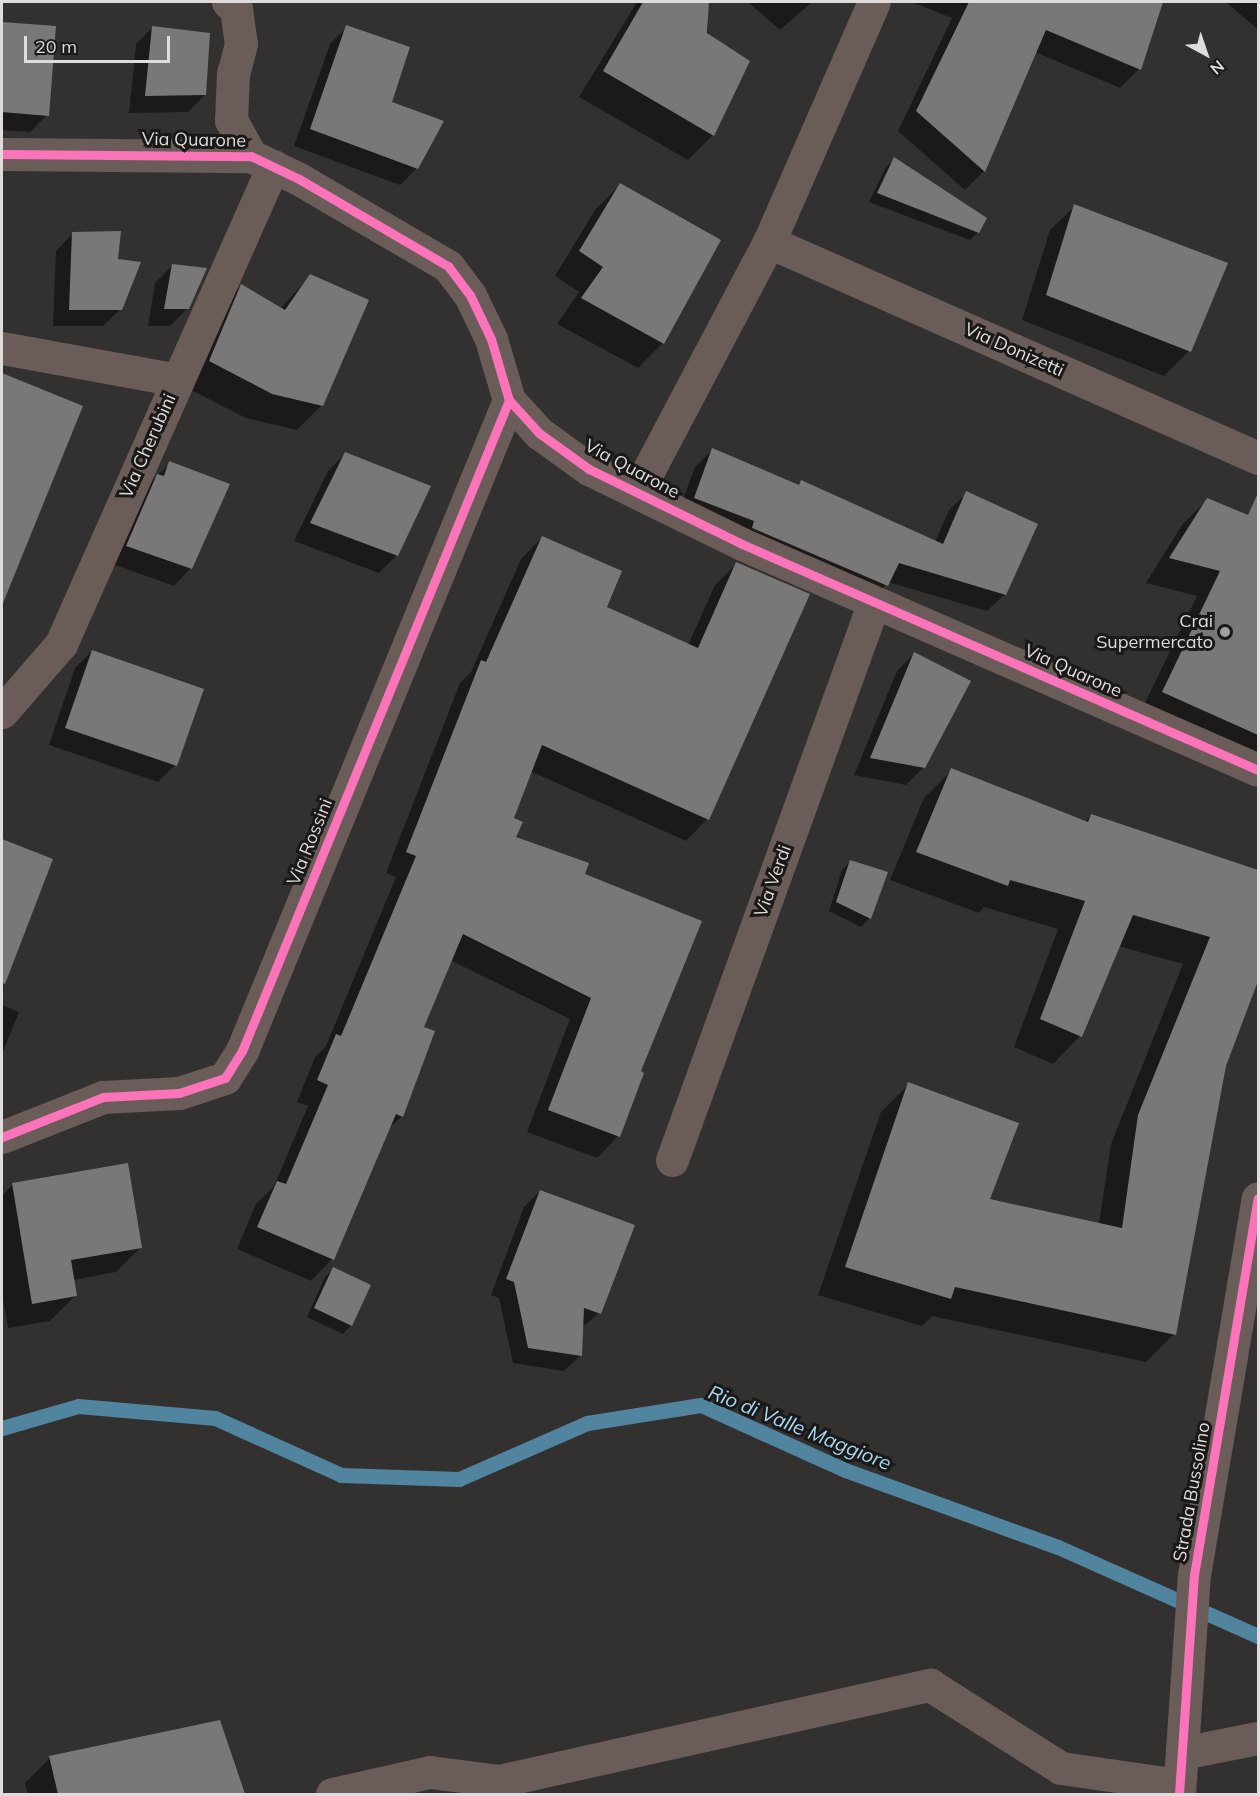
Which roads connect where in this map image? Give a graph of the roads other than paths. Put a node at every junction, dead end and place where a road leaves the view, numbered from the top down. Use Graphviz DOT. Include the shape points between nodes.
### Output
graph roads {
  1 [pos="228,2"];
  2 [pos="874,2"];
  3 [pos="2,154"];
  4 [pos="262,161"];
  5 [pos="769,242"];
  6 [pos="2,348"];
  7 [pos="178,380"];
  8 [pos="509,400"];
  9 [pos="1258,458"];
  10 [pos="638,492"];
  11 [pos="874,602"];
  12 [pos="2,712"];
  13 [pos="1258,770"];
  14 [pos="2,1137"];
  15 [pos="672,1160"];
  16 [pos="1258,1198"];
  17 [pos="1258,1738"];
  18 [pos="1180,1778"];
  19 [pos="332,1794"];
  1 -- 4 [label="street" via="236,9 241,44 233,73 231,120"];
  2 -- 5 [label="street"];
  3 -- 4 [label="street, Via Quarone"];
  4 -- 7 [label="street, Via Cherubini"];
  4 -- 8 [label="street, Via Quarone" via="380,223 448,266 470,295 491,339"];
  5 -- 9 [label="street, Via Donizetti"];
  5 -- 10 [label="street"];
  6 -- 7 [label="street"];
  7 -- 12 [label="street, Via Cherubini" via="61,644"];
  8 -- 10 [label="street, Via Quarone" via="539,433 589,469"];
  8 -- 14 [label="street, Via Rossini" via="242,1051 225,1078 179,1093 103,1097"];
  10 -- 11 [label="street, Via Quarone"];
  11 -- 13 [label="street, Via Quarone"];
  11 -- 15 [label="street, Via Verdi"];
  16 -- 18 [label="street, Strada Bussolino" via="1194,1575"];
  17 -- 18 [label="street"];
  18 -- 19 [label="street" via="1061,1768 930,1685 499,1781 430,1772"];
}
